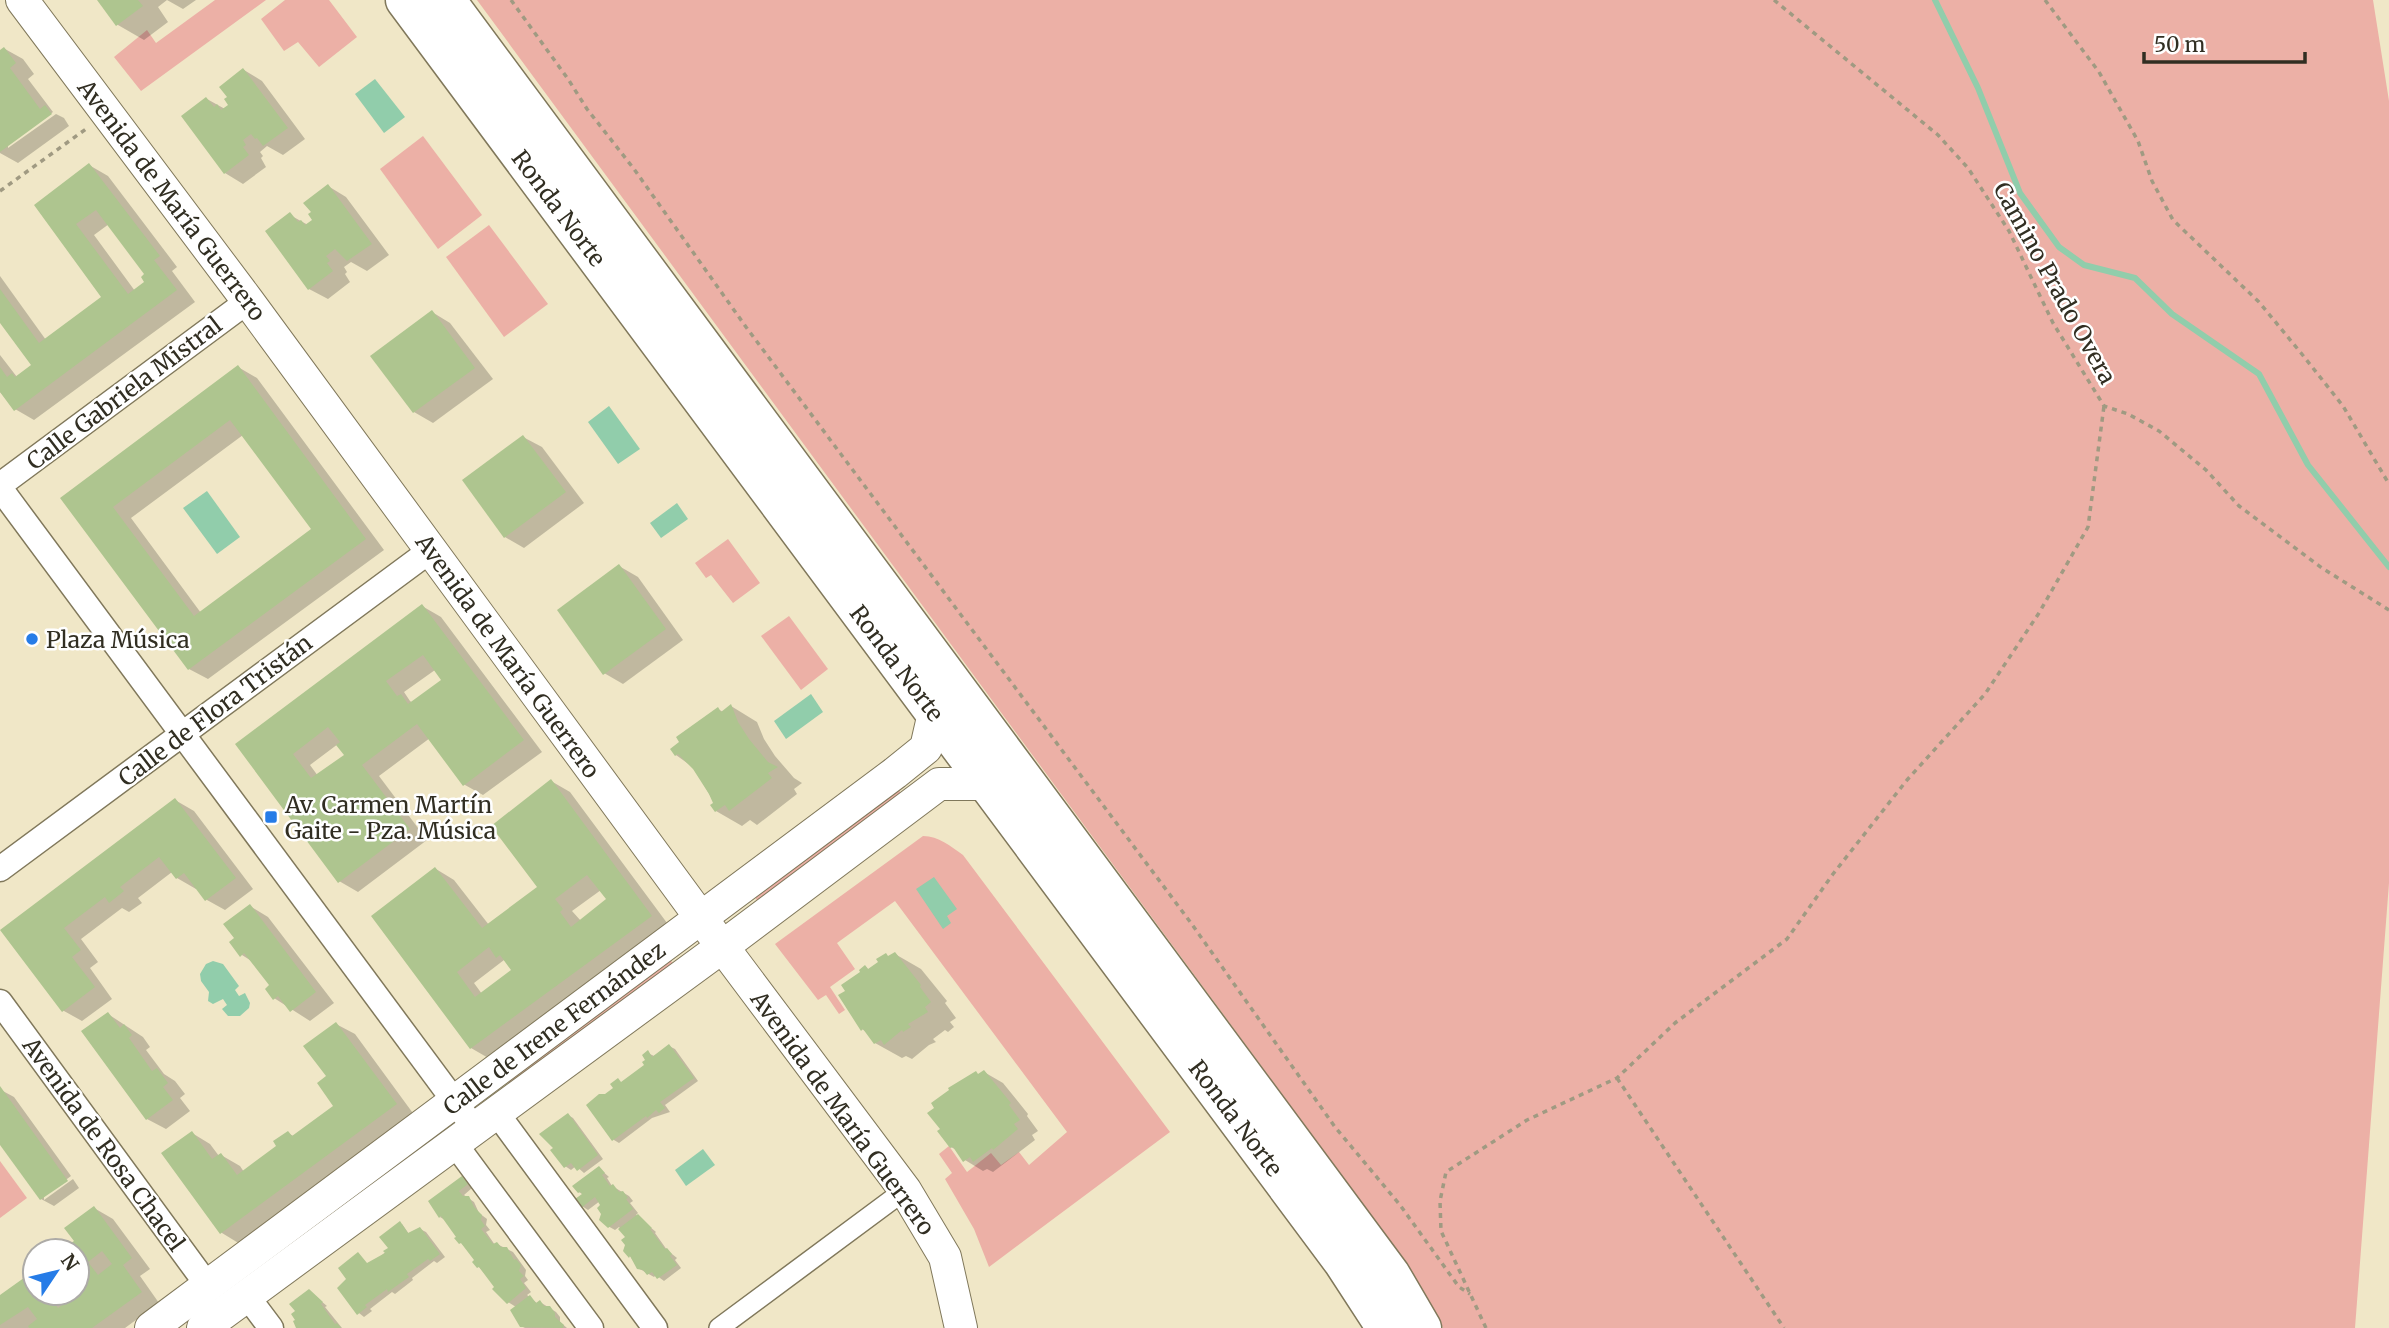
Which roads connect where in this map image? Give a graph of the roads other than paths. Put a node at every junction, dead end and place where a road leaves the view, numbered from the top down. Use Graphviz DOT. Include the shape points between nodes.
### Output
graph roads {
  1 [pos="22,0"];
  2 [pos="405,0"];
  3 [pos="446,0"];
  4 [pos="248,301"];
  5 [pos="0,487"];
  6 [pos="431,550"];
  7 [pos="934,713"];
  8 [pos="182,734"];
  9 [pos="987,784"];
  10 [pos="0,869"];
  11 [pos="701,918"];
  12 [pos="722,947"];
  13 [pos="0,1002"];
  14 [pos="455,1102"];
  15 [pos="475,1128"];
  16 [pos="905,1190"];
  17 [pos="208,1286"];
  18 [pos="247,1296"];
  19 [pos="151,1328"];
  20 [pos="203,1328"];
  21 [pos="271,1328"];
  22 [pos="591,1328"];
  23 [pos="655,1328"];
  24 [pos="719,1328"];
  25 [pos="961,1328"];
  26 [pos="1385,1328"];
  27 [pos="1422,1328"];
  1 -- 4 [label="street, Avenida de María Guerrero"];
  2 -- 7 [label="main road, Ronda Norte"];
  3 -- 27 [label="main road, Ronda Norte" via="1391,1275"];
  4 -- 5 [label="street, Calle Gabriela Mistral"];
  4 -- 6 [label="street, Avenida de María Guerrero"];
  5 -- 8 [label="street"];
  6 -- 8 [label="street, Calle de Flora Tristán"];
  6 -- 11 [label="street, Avenida de María Guerrero"];
  7 -- 9 [label="main road, Ronda Norte"];
  7 -- 11 [label="street, Calle de Irene Fernández" via="926,748"];
  8 -- 10 [label="street, Calle de Flora Tristán"];
  8 -- 14 [label="street"];
  9 -- 12 [label="street, Calle de Irene Fernández" via="939,783"];
  9 -- 26 [label="main road, Ronda Norte" via="1343,1262"];
  11 -- 12 [label="street, Avenida de María Guerrero"];
  11 -- 14 [label="street, Calle de Irene Fernández"];
  12 -- 15 [label="street, Calle de Irene Fernández"];
  12 -- 16 [label="street, Avenida de María Guerrero"];
  13 -- 17 [label="street, Avenida de Rosa Chacel"];
  14 -- 15 [label="street"];
  14 -- 17 [label="street, Calle de Irene Fernández"];
  15 -- 18 [label="street, Calle de Irene Fernández"];
  15 -- 22 [label="street"];
  15 -- 23 [label="street"];
  16 -- 24 [label="street"];
  16 -- 25 [label="street, Avenida de María Guerrero" via="945,1257"];
  17 -- 19 [label="street, Calle de Irene Fernández"];
  18 -- 20 [label="street, Calle de Irene Fernández"];
  18 -- 21 [label="street"];
}
